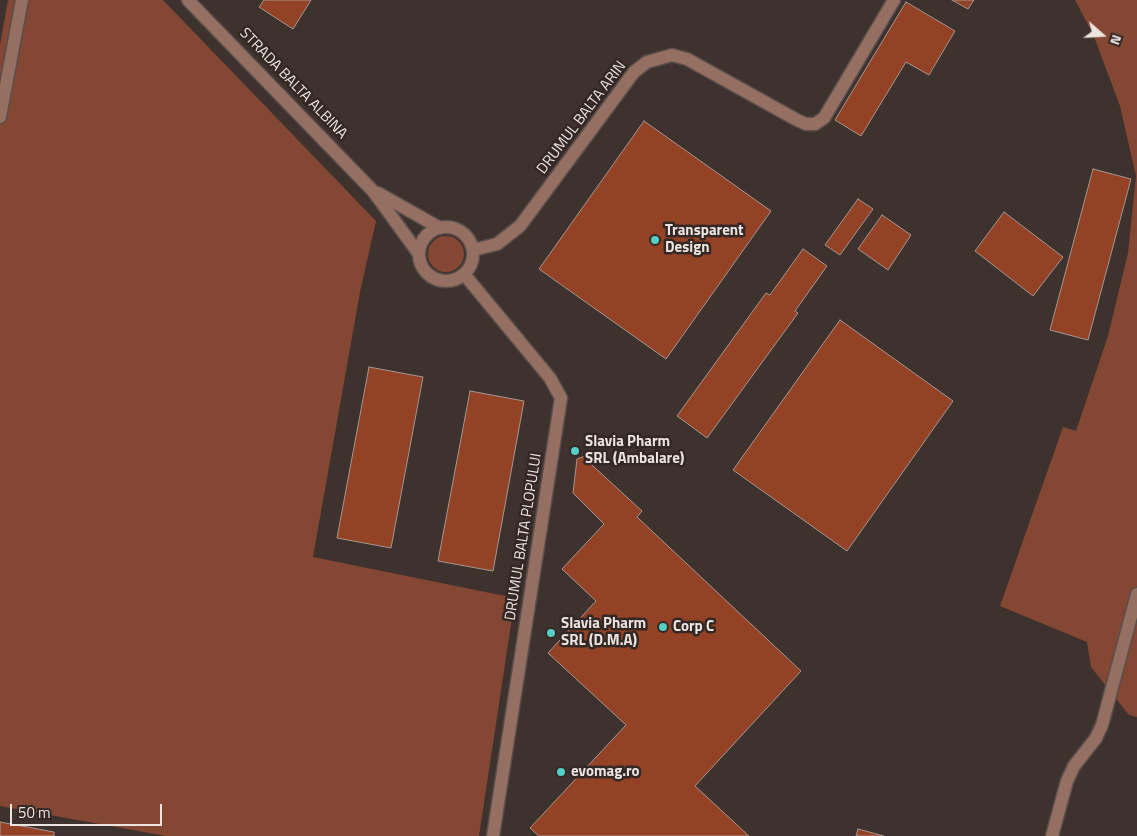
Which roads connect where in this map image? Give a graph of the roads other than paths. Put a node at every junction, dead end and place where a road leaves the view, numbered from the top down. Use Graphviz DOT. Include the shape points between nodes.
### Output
graph roads {
  1 [pos="22,0"];
  2 [pos="188,0"];
  3 [pos="894,0"];
  4 [pos="0,117"];
  5 [pos="373,191"];
  6 [pos="440,228"];
  7 [pos="473,250"];
  8 [pos="419,254"];
  9 [pos="464,274"];
  10 [pos="1137,594"];
  11 [pos="493,836"];
  12 [pos="1052,836"];
  1 -- 4 [label="street"];
  2 -- 5 [label="street, STRADA BALTA ALBINA"];
  3 -- 7 [label="street, DRUMUL BALTA ARIN" via="824,118 815,124 796,120 687,59 672,55 647,62 634,72 520,226 497,244"];
  5 -- 6 [label="street, STRADA BALTA ALBINA"];
  5 -- 8 [label="street, STRADA BALTA ALBINA"];
  6 -- 7 [label="street, STRADA BALTA ALBINA" via="458,229"];
  6 -- 8 [label="street" via="425,237"];
  7 -- 9 [label="street" via="472,262"];
  8 -- 9 [label="street, STRADA BALTA ALBINA" via="425,271 440,281 457,279"];
  9 -- 11 [label="street, DRUMUL BALTA PLOPULUI" via="550,378 561,398"];
  10 -- 12 [label="street" via="1102,725 1067,781"];
}
